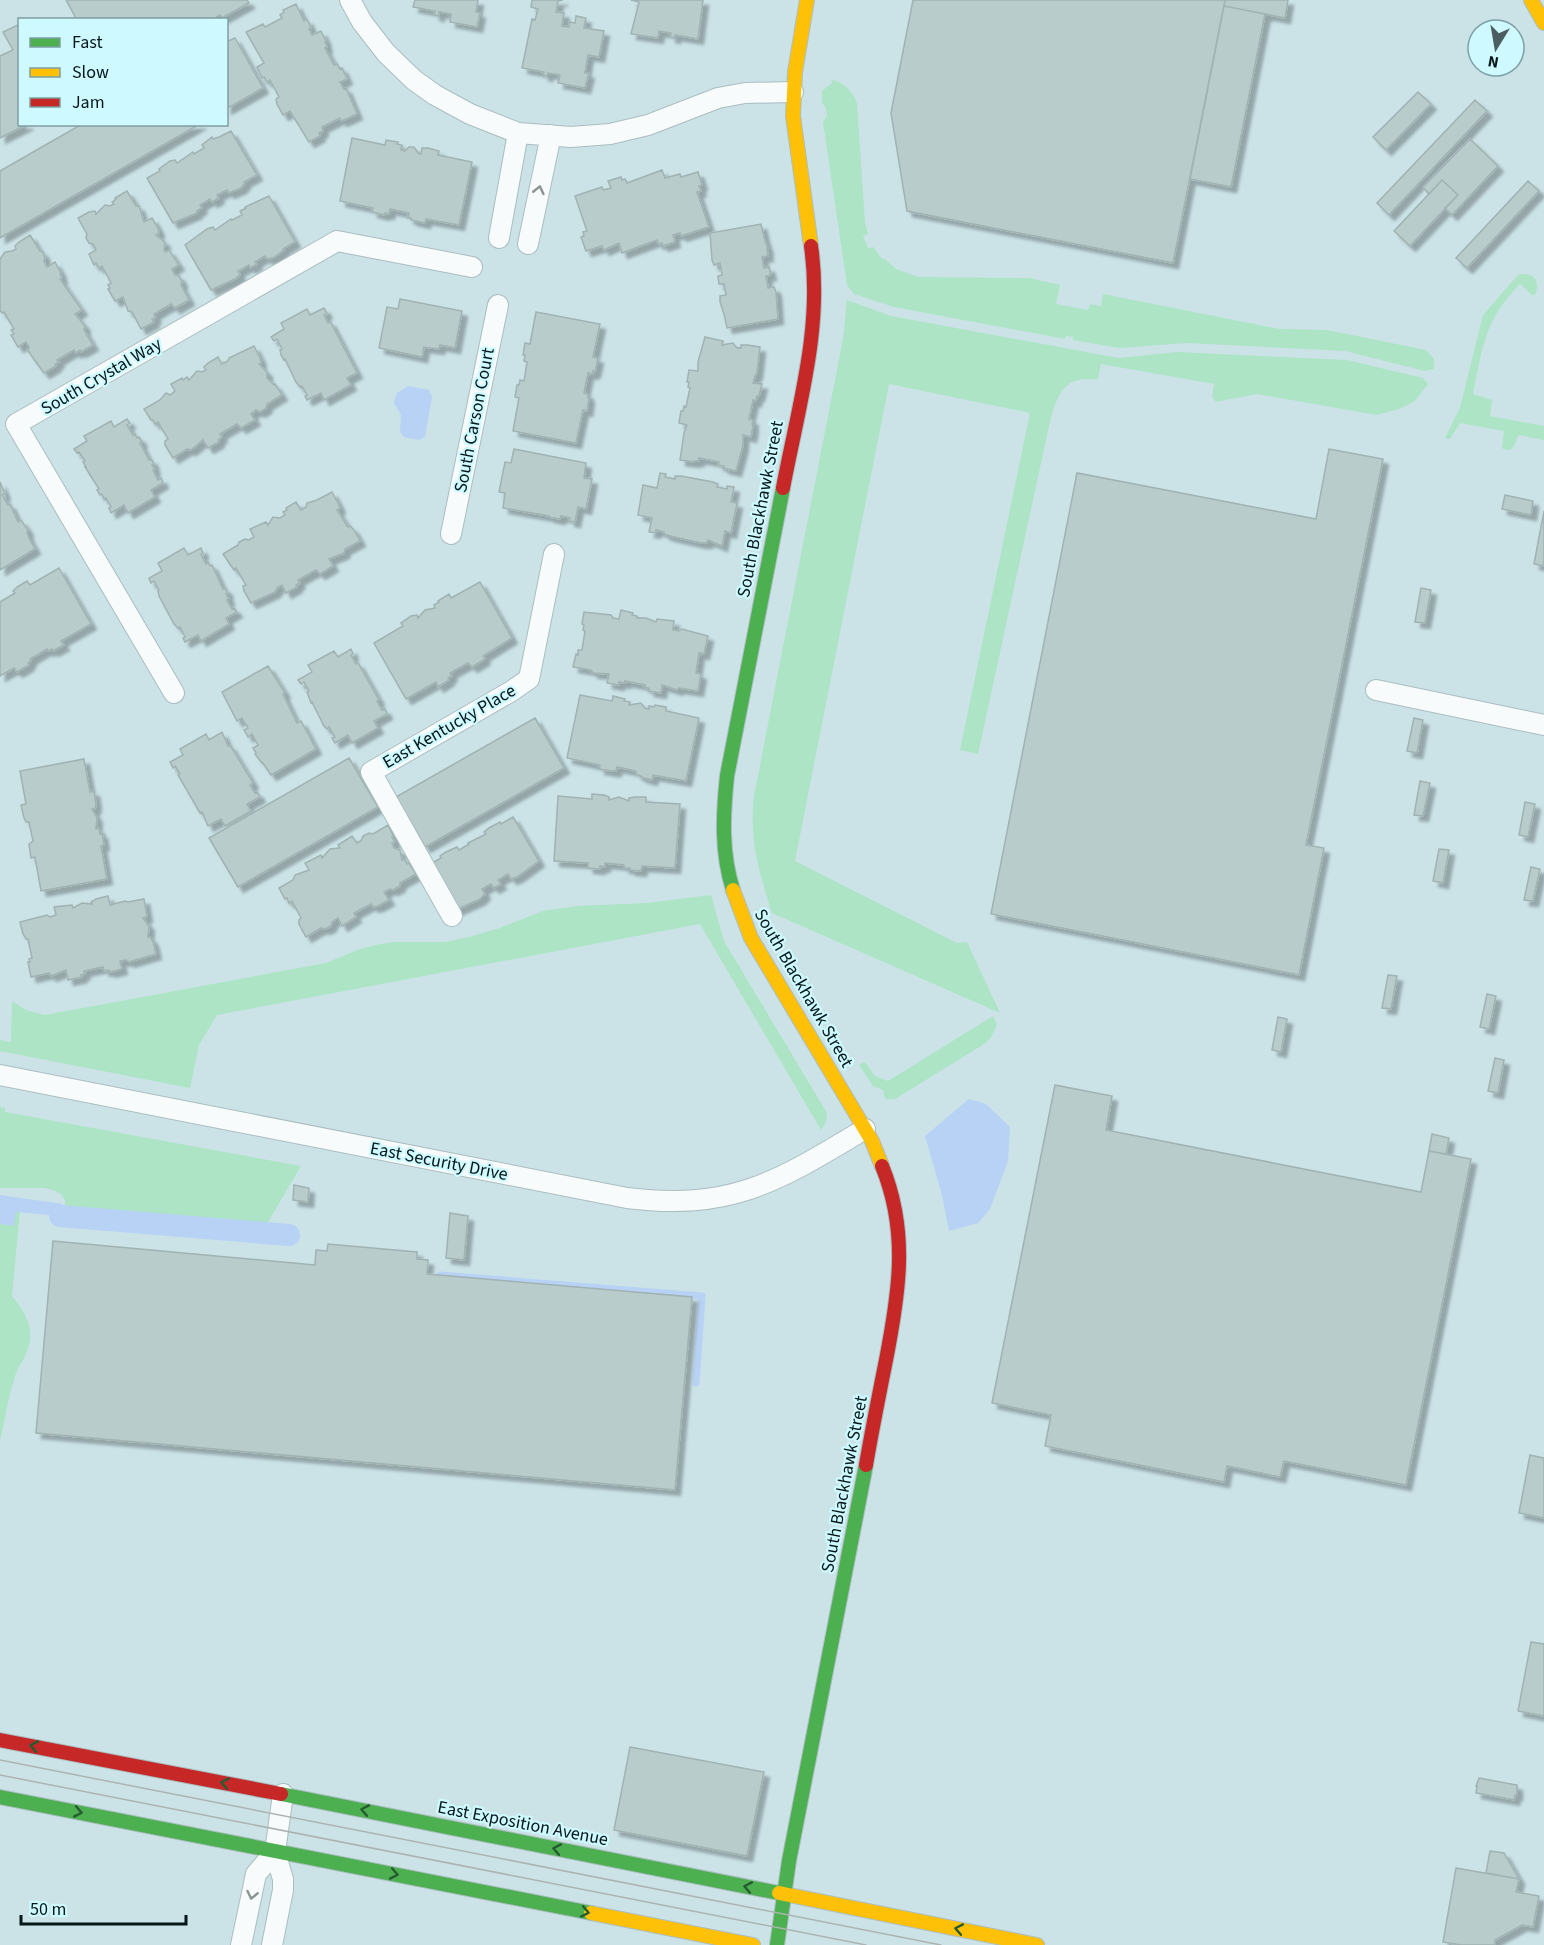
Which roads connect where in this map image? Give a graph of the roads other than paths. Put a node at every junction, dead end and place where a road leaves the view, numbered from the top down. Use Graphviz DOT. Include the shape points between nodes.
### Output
graph roads {
  1 [pos="350,0"];
  2 [pos="807,0"];
  3 [pos="1531,0"];
  4 [pos="1544,23"];
  5 [pos="793,92"];
  6 [pos="518,134"];
  7 [pos="551,135"];
  8 [pos="500,238"];
  9 [pos="528,244"];
  10 [pos="472,267"];
  11 [pos="498,305"];
  12 [pos="451,534"];
  13 [pos="554,554"];
  14 [pos="1376,690"];
  15 [pos="174,693"];
  16 [pos="1544,725"];
  17 [pos="452,916"];
  18 [pos="0,1075"];
  19 [pos="865,1129"];
  20 [pos="0,1740"];
  21 [pos="283,1794"];
  22 [pos="0,1797"];
  23 [pos="274,1852"];
  24 [pos="784,1894"];
  25 [pos="241,1945"];
  26 [pos="272,1945"];
  27 [pos="753,1945"];
  28 [pos="777,1945"];
  29 [pos="1037,1945"];
  1 -- 6 [label="street" via="386,53 414,80 470,114"];
  2 -- 5 [label="street, South Blackhawk Street"];
  3 -- 4 [label="street"];
  5 -- 7 [label="street" via="718,98 648,125 610,134"];
  5 -- 19 [label="street, South Blackhawk Street" via="815,271 814,327 727,776 723,833 732,887 752,938"];
  6 -- 7 [label="street"];
  6 -- 8 [label="street"];
  9 -- 7 [label="street, one-way"];
  10 -- 15 [label="street, South Crystal Way" via="337,241 16,424"];
  11 -- 12 [label="street, South Carson Court"];
  13 -- 17 [label="street, East Kentucky Place" via="529,679 371,772"];
  14 -- 16 [label="street"];
  18 -- 19 [label="street, East Security Drive" via="652,1202 706,1200 764,1186"];
  19 -- 24 [label="street, South Blackhawk Street" via="895,1203 900,1243 899,1284"];
  21 -- 20 [label="street, East Exposition Avenue, one-way"];
  21 -- 23 [label="street"];
  24 -- 21 [label="street, East Exposition Avenue, one-way"];
  22 -- 23 [label="street, one-way"];
  23 -- 25 [label="street, one-way" via="256,1874"];
  23 -- 26 [label="street" via="283,1890"];
  23 -- 27 [label="street, one-way"];
  24 -- 28 [label="street, South Blackhawk Street"];
  29 -- 24 [label="street, East Exposition Avenue, one-way"];
}
